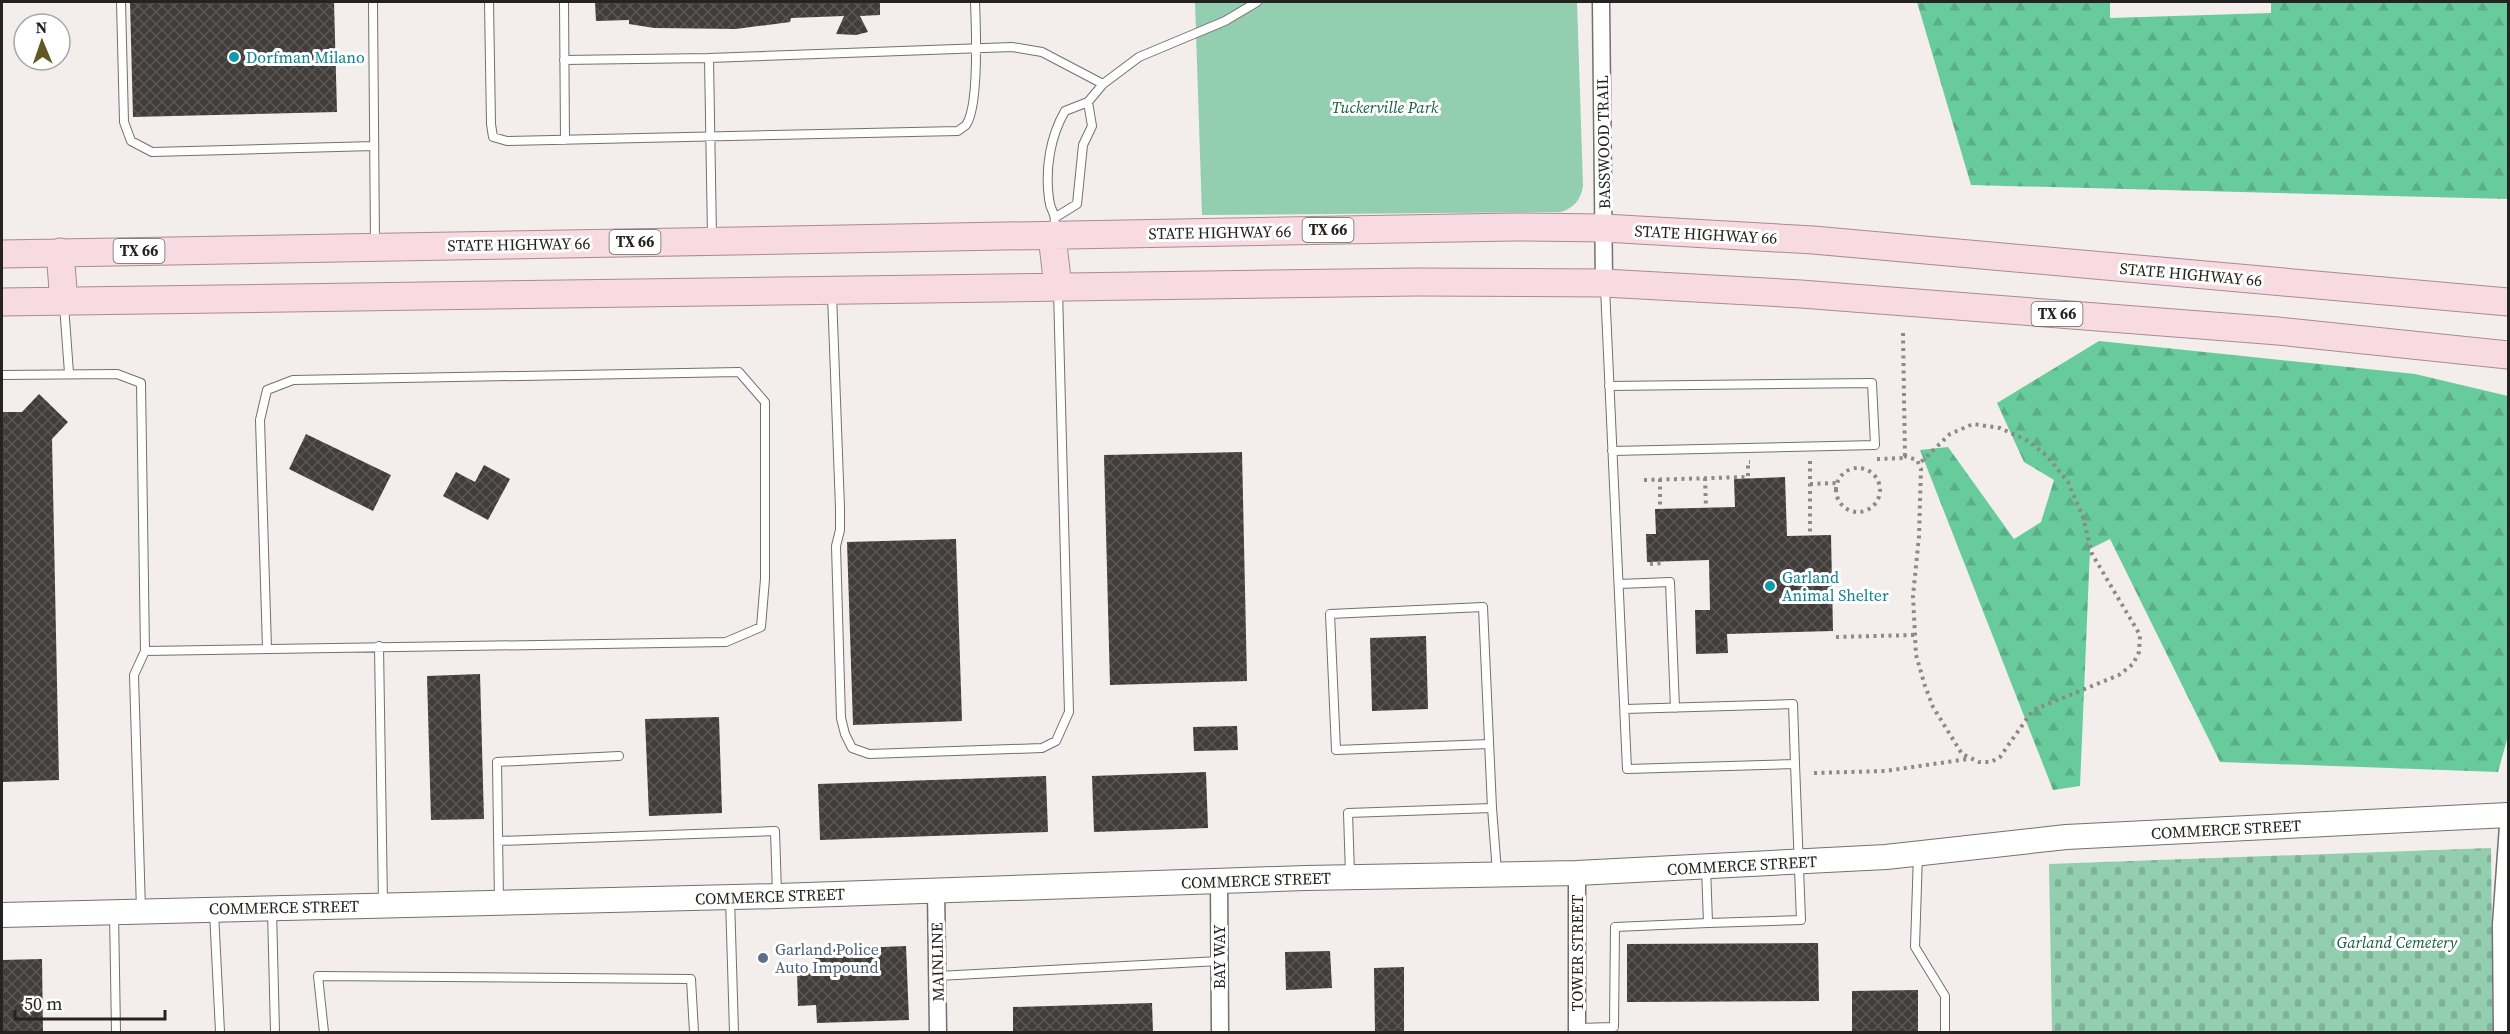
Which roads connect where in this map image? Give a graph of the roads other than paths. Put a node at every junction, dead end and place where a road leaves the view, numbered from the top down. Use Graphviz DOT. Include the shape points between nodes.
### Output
graph roads {
  1 [pos="121,2"];
  2 [pos="373,2"];
  3 [pos="489,2"];
  4 [pos="564,2"];
  5 [pos="975,2"];
  6 [pos="1257,2"];
  7 [pos="1601,2"];
  8 [pos="977,49"];
  9 [pos="709,58"];
  10 [pos="564,60"];
  11 [pos="1103,84"];
  12 [pos="1088,102"];
  13 [pos="711,136"];
  14 [pos="565,140"];
  15 [pos="374,146"];
  16 [pos="1054,226"];
  17 [pos="1604,228"];
  18 [pos="712,241"];
  19 [pos="375,246"];
  20 [pos="60,252"];
  21 [pos="2,254"];
  22 [pos="1604,283"];
  23 [pos="1058,287"];
  24 [pos="832,290"];
  25 [pos="2,302"];
  26 [pos="64,302"];
  27 [pos="2508,302"];
  28 [pos="2508,355"];
  29 [pos="69,373"];
  30 [pos="2,375"];
  31 [pos="1609,386"];
  32 [pos="1612,451"];
  33 [pos="1619,584"];
  34 [pos="379,646"];
  35 [pos="267,648"];
  36 [pos="145,651"];
  37 [pos="1675,708"];
  38 [pos="1624,709"];
  39 [pos="1489,744"];
  40 [pos="619,756"];
  41 [pos="1795,764"];
  42 [pos="1492,808"];
  43 [pos="2508,814"];
  44 [pos="2508,826"];
  45 [pos="498,841"];
  46 [pos="1918,854"];
  47 [pos="1800,861"];
  48 [pos="1706,866"];
  49 [pos="1577,873"];
  50 [pos="1497,874"];
  51 [pos="1350,878"];
  52 [pos="1219,881"];
  53 [pos="936,891"];
  54 [pos="778,896"];
  55 [pos="730,897"];
  56 [pos="499,902"];
  57 [pos="383,905"];
  58 [pos="272,908"];
  59 [pos="214,909"];
  60 [pos="141,910"];
  61 [pos="114,911"];
  62 [pos="2,915"];
  63 [pos="1708,923"];
  64 [pos="1220,961"];
  65 [pos="938,976"];
  66 [pos="1577,1030"];
  67 [pos="116,1032"];
  68 [pos="220,1032"];
  69 [pos="275,1032"];
  70 [pos="324,1032"];
  71 [pos="694,1032"];
  72 [pos="734,1032"];
  73 [pos="938,1032"];
  74 [pos="1220,1032"];
  75 [pos="1945,1032"];
  76 [pos="2502,1032"];
  1 -- 15 [label="lane" via="124,122 131,141 152,152"];
  2 -- 15 [label="lane"];
  3 -- 14 [label="lane" via="493,137 507,141"];
  4 -- 10 [label="lane"];
  5 -- 8 [label="lane"];
  6 -- 11 [label="lane" via="1225,21 1139,57"];
  7 -- 17 [label="street, BASSWOOD TRAIL"];
  8 -- 9 [label="lane"];
  8 -- 11 [label="lane" via="1012,47 1042,52"];
  8 -- 13 [label="lane" via="971,110 966,126 958,131"];
  9 -- 10 [label="lane"];
  9 -- 13 [label="lane"];
  10 -- 14 [label="lane"];
  11 -- 12 [label="lane"];
  12 -- 16 [label="lane" via="1092,126 1083,145 1077,204"];
  12 -- 16 [label="lane" via="1065,111 1056,128 1049,154 1049,201"];
  13 -- 14 [label="lane"];
  13 -- 18 [label="lane"];
  15 -- 19 [label="lane"];
  16 -- 17 [label="main road, STATE HIGHWAY 66 / TX 66"];
  16 -- 18 [label="main road, STATE HIGHWAY 66 / TX 66"];
  16 -- 23 [label="main road"];
  17 -- 22 [label="street, BASSWOOD TRAIL"];
  17 -- 27 [label="main road, STATE HIGHWAY 66 / TX 66" via="1813,240"];
  18 -- 19 [label="main road, STATE HIGHWAY 66 / TX 66"];
  19 -- 20 [label="main road, STATE HIGHWAY 66 / TX 66"];
  20 -- 21 [label="main road, STATE HIGHWAY 66 / TX 66"];
  20 -- 26 [label="main road"];
  22 -- 23 [label="main road, TX 66"];
  22 -- 28 [label="main road, TX 66" via="2278,331"];
  22 -- 31 [label="lane"];
  23 -- 24 [label="main road, TX 66"];
  23 -- 24 [label="lane" via="1070,712 1056,741 1042,748 869,754 852,748 841,718 836,546 840,508"];
  24 -- 26 [label="main road, TX 66"];
  25 -- 26 [label="main road, TX 66"];
  26 -- 29 [label="lane"];
  29 -- 30 [label="lane"];
  29 -- 36 [label="lane" via="117,374 141,383"];
  31 -- 32 [label="lane"];
  31 -- 32 [label="lane" via="1872,383 1875,445"];
  32 -- 33 [label="lane"];
  33 -- 37 [label="lane" via="1670,582"];
  33 -- 38 [label="lane"];
  34 -- 35 [label="lane"];
  34 -- 35 [label="lane" via="726,642 761,627 765,579 765,402 739,372 293,380 267,390 260,420"];
  34 -- 57 [label="lane"];
  35 -- 36 [label="lane"];
  36 -- 60 [label="lane" via="134,675"];
  37 -- 38 [label="lane"];
  37 -- 41 [label="lane" via="1792,704"];
  38 -- 41 [label="lane" via="1628,769"];
  39 -- 39 [label="lane" via="1483,607 1330,614 1336,750"];
  39 -- 42 [label="lane"];
  40 -- 45 [label="lane" via="497,762"];
  41 -- 47 [label="lane"];
  42 -- 50 [label="lane"];
  42 -- 51 [label="lane" via="1348,813"];
  43 -- 46 [label="street, COMMERCE STREET" via="2066,837"];
  44 -- 76 [label="street" via="2501,924"];
  45 -- 54 [label="lane" via="775,831"];
  45 -- 56 [label="lane"];
  46 -- 47 [label="street, COMMERCE STREET"];
  46 -- 75 [label="lane" via="1915,947 1945,996"];
  47 -- 48 [label="street, COMMERCE STREET"];
  47 -- 63 [label="lane" via="1802,920"];
  48 -- 49 [label="street, COMMERCE STREET"];
  48 -- 63 [label="lane"];
  49 -- 50 [label="street, COMMERCE STREET"];
  49 -- 66 [label="street, TOWER STREET"];
  50 -- 51 [label="street, COMMERCE STREET"];
  51 -- 52 [label="street, COMMERCE STREET"];
  52 -- 53 [label="street, COMMERCE STREET"];
  52 -- 64 [label="street, BAY WAY"];
  53 -- 54 [label="street, COMMERCE STREET"];
  53 -- 65 [label="street, MAINLINE"];
  54 -- 55 [label="street, COMMERCE STREET"];
  55 -- 56 [label="street, COMMERCE STREET"];
  55 -- 72 [label="lane"];
  56 -- 57 [label="street, COMMERCE STREET"];
  57 -- 58 [label="street, COMMERCE STREET"];
  58 -- 59 [label="street, COMMERCE STREET"];
  58 -- 69 [label="lane"];
  59 -- 60 [label="street, COMMERCE STREET"];
  59 -- 68 [label="lane"];
  60 -- 61 [label="street, COMMERCE STREET"];
  61 -- 62 [label="street, COMMERCE STREET"];
  61 -- 67 [label="lane"];
  63 -- 66 [label="lane" via="1615,927 1614,1027"];
  64 -- 65 [label="lane"];
  64 -- 74 [label="street, BAY WAY"];
  65 -- 73 [label="street, MAINLINE"];
  70 -- 71 [label="lane" via="318,976 691,979"];
}
